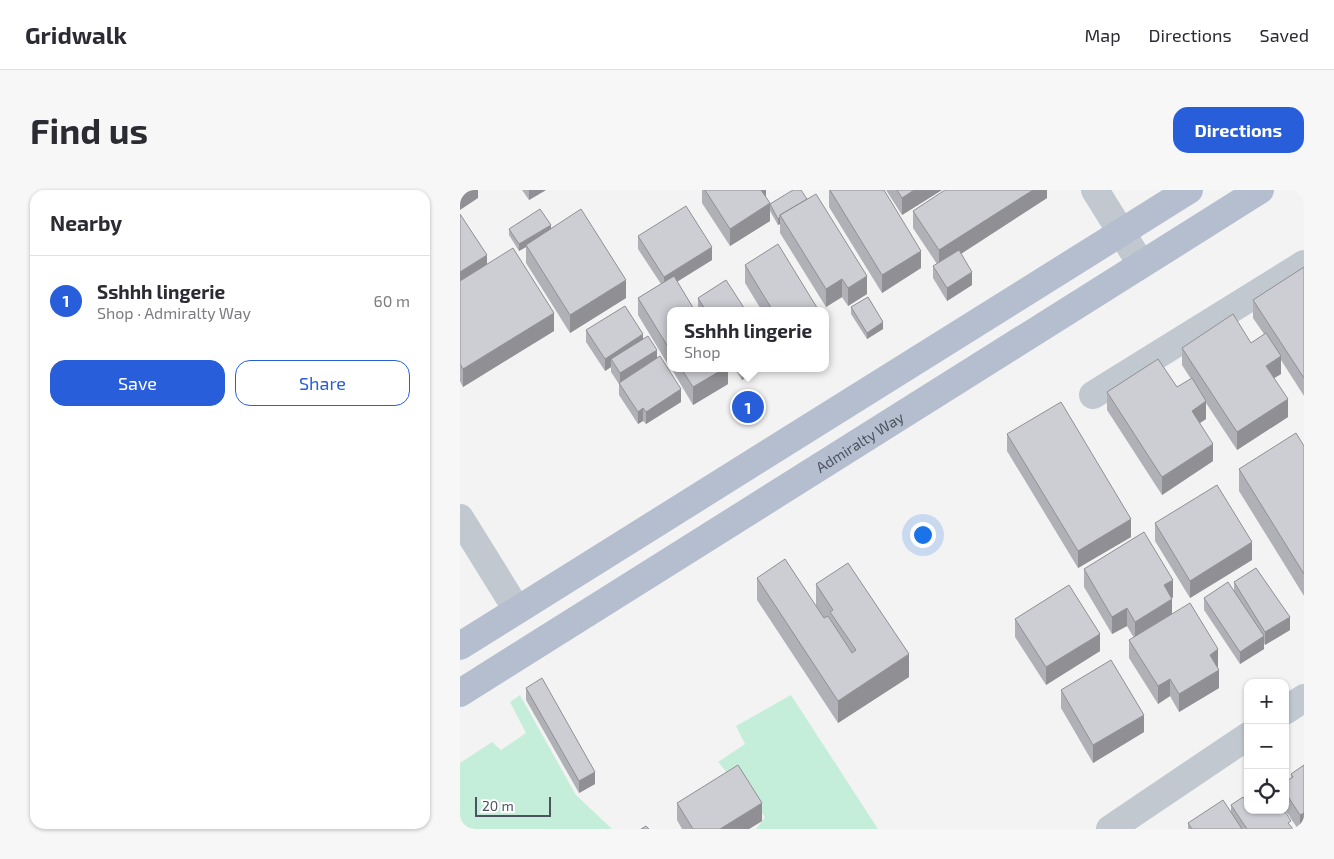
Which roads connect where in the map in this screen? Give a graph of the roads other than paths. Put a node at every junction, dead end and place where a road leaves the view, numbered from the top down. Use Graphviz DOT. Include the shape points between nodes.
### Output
graph roads {
  1 [pos="1095,190"];
  2 [pos="1189,190"];
  3 [pos="1260,190"];
  4 [pos="1122,232"];
  5 [pos="1141,264"];
  6 [pos="1304,264"];
  7 [pos="1093,395"];
  8 [pos="460,518"];
  9 [pos="517,610"];
  10 [pos="460,646"];
  11 [pos="460,693"];
  12 [pos="1304,698"];
  13 [pos="1289,707"];
  14 [pos="1244,739"];
  15 [pos="1110,829"];
  1 -- 4 [label="street"];
  2 -- 4 [label="main road"];
  3 -- 5 [label="main road, Admiralty Way"];
  4 -- 5 [label="street"];
  4 -- 9 [label="main road"];
  5 -- 11 [label="main road, Admiralty Way"];
  6 -- 7 [label="street"];
  8 -- 9 [label="street"];
  9 -- 10 [label="main road"];
  12 -- 13 [label="street"];
  14 -- 15 [label="street"];
}
